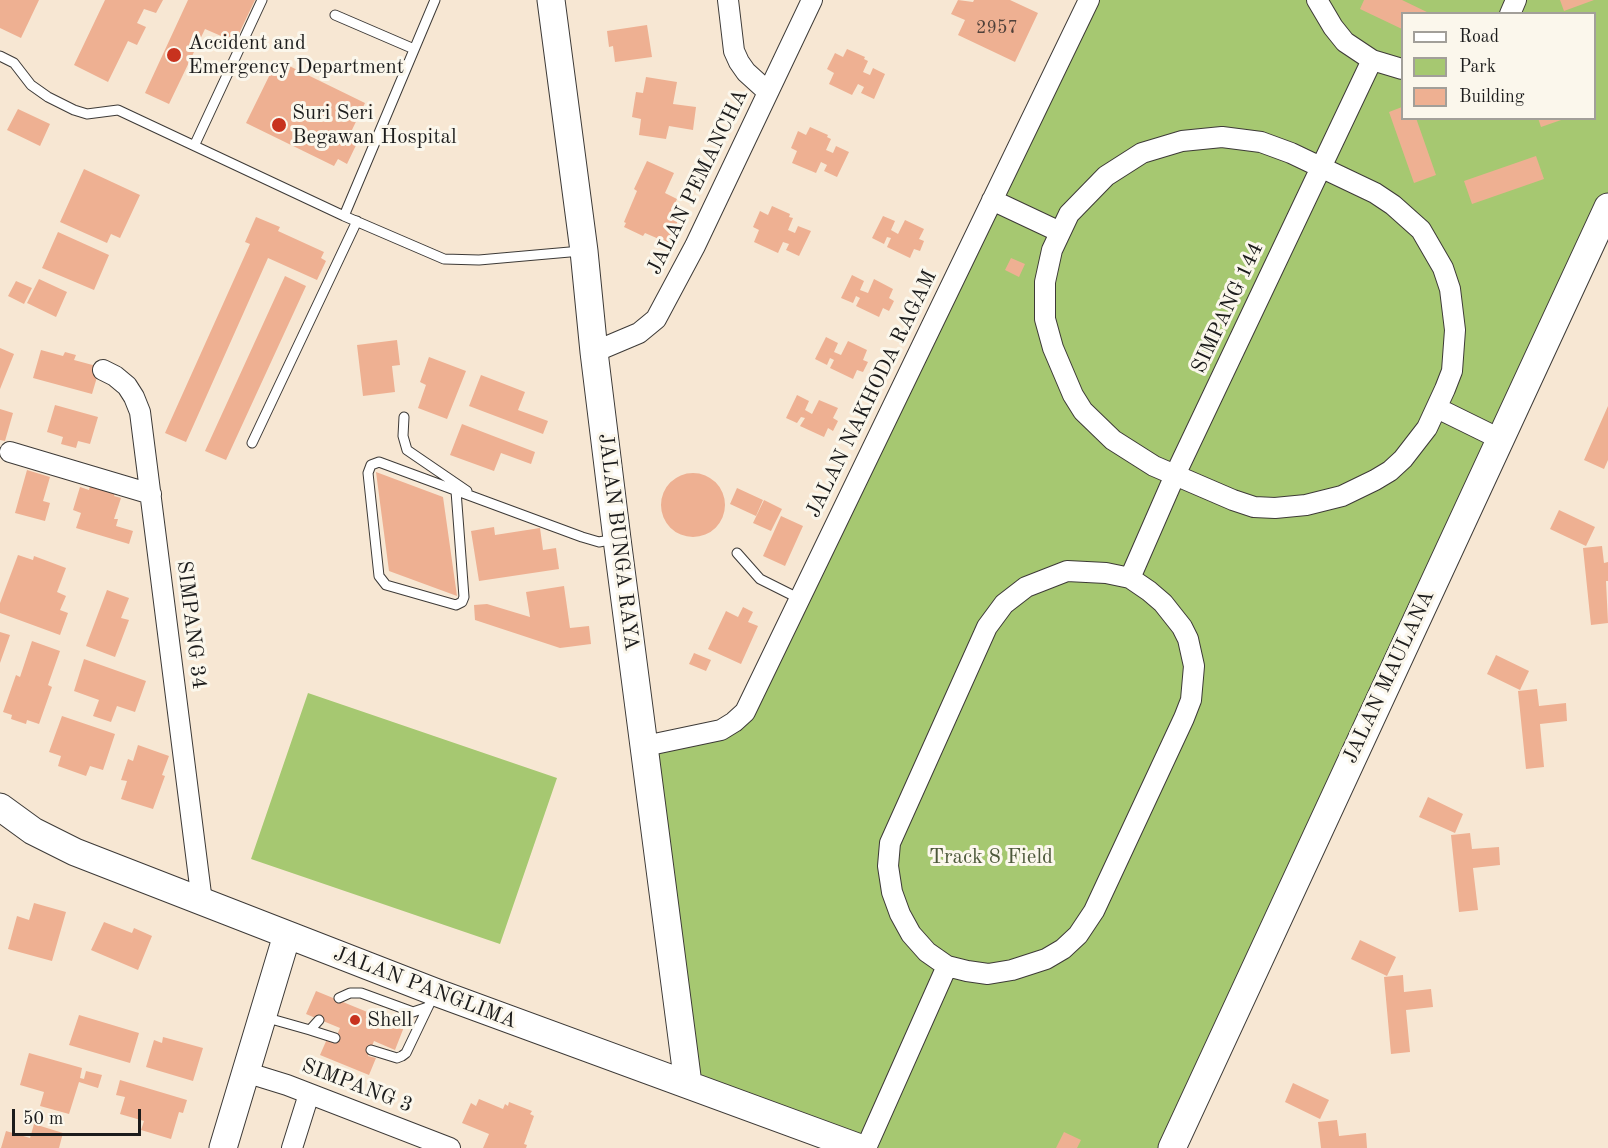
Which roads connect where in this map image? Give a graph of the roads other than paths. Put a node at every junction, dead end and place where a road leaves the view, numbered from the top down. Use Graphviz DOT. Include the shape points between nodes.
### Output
graph roads {
  1 [pos="262,0"];
  2 [pos="435,0"];
  3 [pos="551,0"];
  4 [pos="728,0"];
  5 [pos="812,0"];
  6 [pos="1089,0"];
  7 [pos="1317,0"];
  8 [pos="335,15"];
  9 [pos="414,49"];
  10 [pos="0,56"];
  11 [pos="1372,60"];
  12 [pos="1401,69"];
  13 [pos="768,92"];
  14 [pos="195,144"];
  15 [pos="1321,166"];
  16 [pos="992,200"];
  17 [pos="1608,207"];
  18 [pos="344,216"];
  19 [pos="357,221"];
  20 [pos="1060,232"];
  21 [pos="584,251"];
  22 [pos="594,352"];
  23 [pos="103,370"];
  24 [pos="1437,408"];
  25 [pos="404,417"];
  26 [pos="1500,439"];
  27 [pos="252,443"];
  28 [pos="10,452"];
  29 [pos="1175,476"];
  30 [pos="456,491"];
  31 [pos="151,494"];
  32 [pos="479,499"];
  33 [pos="617,539"];
  34 [pos="737,553"];
  35 [pos="1130,578"];
  36 [pos="800,599"];
  37 [pos="645,746"];
  38 [pos="0,807"];
  39 [pos="202,902"];
  40 [pos="287,935"];
  41 [pos="947,966"];
  42 [pos="339,998"];
  43 [pos="431,999"];
  44 [pos="262,1017"];
  45 [pos="319,1020"];
  46 [pos="310,1030"];
  47 [pos="335,1038"];
  48 [pos="371,1050"];
  49 [pos="245,1072"];
  50 [pos="688,1084"];
  51 [pos="309,1094"];
  52 [pos="223,1148"];
  53 [pos="292,1148"];
  54 [pos="450,1148"];
  55 [pos="860,1148"];
  56 [pos="866,1148"];
  57 [pos="1172,1148"];
  1 -- 14 [label="lane"];
  2 -- 9 [label="lane"];
  3 -- 21 [label="main road, JALAN BUNGA RAYA"];
  4 -- 13 [label="street" via="734,51 746,72"];
  5 -- 13 [label="street, JALAN PEMANCHA"];
  6 -- 16 [label="street, JALAN NAKHODA RAGAM"];
  7 -- 11 [label="street" via="1345,42"];
  8 -- 9 [label="lane"];
  9 -- 18 [label="lane"];
  10 -- 14 [label="lane" via="14,63 31,85 74,110 87,114 118,110"];
  11 -- 12 [label="street"];
  11 -- 15 [label="street, SIMPANG 144"];
  13 -- 22 [label="street, JALAN PEMANCHA" via="656,319 639,333"];
  14 -- 18 [label="lane"];
  15 -- 20 [label="street" via="1241,138 1204,138 1162,146 1142,153 1106,176 1069,214"];
  15 -- 24 [label="street" via="1393,205 1421,230 1443,268 1454,311 1455,351 1452,371"];
  15 -- 29 [label="street, SIMPANG 144"];
  16 -- 20 [label="street"];
  16 -- 36 [label="street, JALAN NAKHODA RAGAM"];
  17 -- 26 [label="main road, JALAN MAULANA"];
  18 -- 19 [label="lane"];
  19 -- 21 [label="lane" via="444,259"];
  19 -- 27 [label="lane"];
  20 -- 29 [label="street" via="1047,268 1045,319 1073,395 1083,411 1113,440"];
  21 -- 22 [label="main road, JALAN BUNGA RAYA"];
  22 -- 33 [label="main road, JALAN BUNGA RAYA"];
  23 -- 31 [label="street, SIMPANG 34" via="127,386 140,412"];
  24 -- 26 [label="street"];
  24 -- 29 [label="street" via="1417,444 1390,471 1359,489 1326,500 1292,507 1254,507"];
  25 -- 32 [label="lane" via="407,450"];
  26 -- 57 [label="main road, JALAN MAULANA"];
  28 -- 31 [label="street"];
  29 -- 35 [label="street, SIMPANG 144"];
  30 -- 30 [label="lane" via="379,462 371,465 368,472 379,576 386,585 456,605 462,602"];
  30 -- 32 [label="lane"];
  31 -- 39 [label="street, SIMPANG 34"];
  32 -- 33 [label="lane" via="599,542"];
  33 -- 37 [label="main road, JALAN BUNGA RAYA"];
  34 -- 36 [label="lane" via="760,579"];
  35 -- 41 [label="street" via="1067,571 1050,576 1026,587 1004,604 987,627 890,843 888,866 900,914 927,952"];
  35 -- 41 [label="street" via="1156,597 1182,627 1192,653 1194,681 1184,718 1094,911 1078,935 1046,959 988,974"];
  36 -- 37 [label="street, JALAN NAKHODA RAGAM" via="740,717 721,729"];
  37 -- 50 [label="main road, JALAN BUNGA RAYA"];
  38 -- 39 [label="main road, JALAN PANGLIMA" via="33,831 75,852"];
  39 -- 40 [label="main road, JALAN PANGLIMA"];
  40 -- 43 [label="main road, JALAN PANGLIMA"];
  40 -- 44 [label="main road"];
  41 -- 56 [label="street"];
  42 -- 43 [label="lane" via="356,992 413,1012"];
  43 -- 48 [label="lane" via="406,1053 397,1058"];
  43 -- 50 [label="main road, JALAN PANGLIMA"];
  44 -- 46 [label="lane"];
  44 -- 49 [label="main road"];
  45 -- 46 [label="lane"];
  46 -- 47 [label="lane"];
  49 -- 51 [label="street, SIMPANG 3"];
  49 -- 52 [label="main road"];
  50 -- 55 [label="main road, JALAN PANGLIMA"];
  51 -- 53 [label="street"];
  51 -- 54 [label="street, SIMPANG 3"];
}
